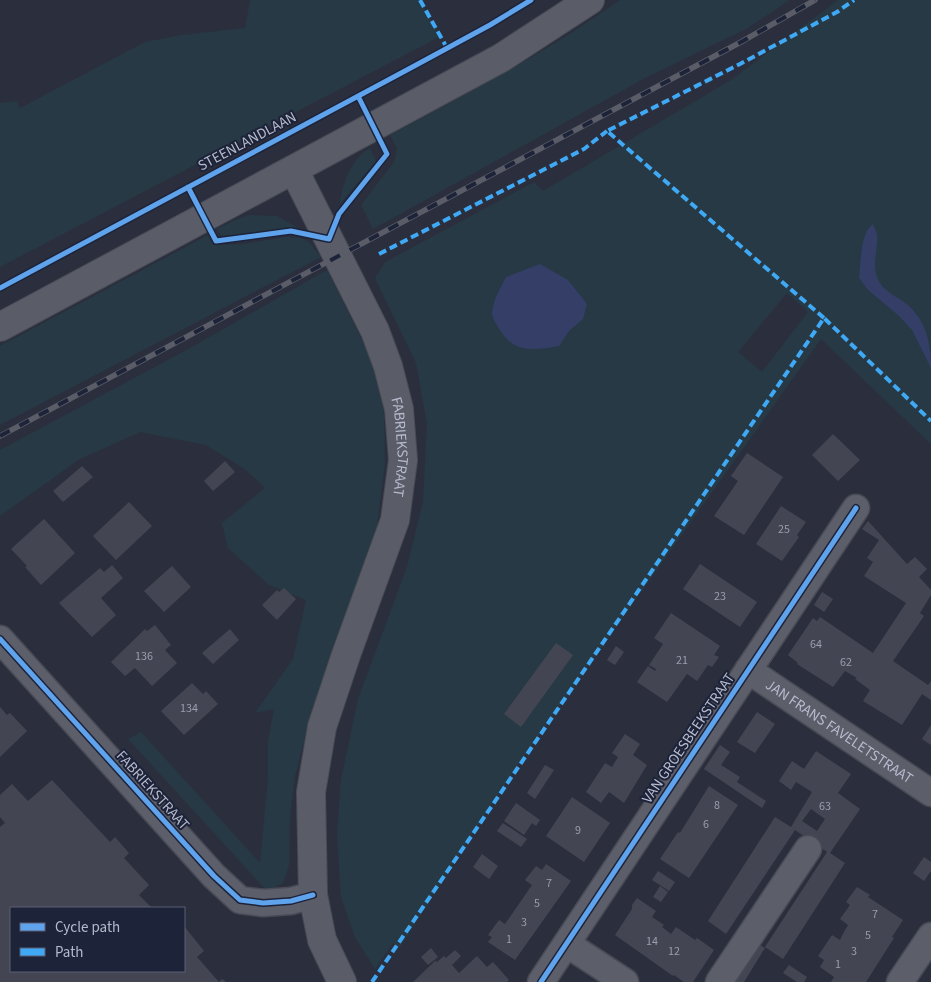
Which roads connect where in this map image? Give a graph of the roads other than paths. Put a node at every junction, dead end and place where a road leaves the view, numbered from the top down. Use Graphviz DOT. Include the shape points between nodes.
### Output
graph roads {
  1 [pos="590,0"];
  2 [pos="294,170"];
  3 [pos="0,327"];
  4 [pos="856,508"];
  5 [pos="0,639"];
  6 [pos="748,670"];
  7 [pos="931,793"];
  8 [pos="808,849"];
  9 [pos="313,894"];
  10 [pos="931,936"];
  11 [pos="567,944"];
  12 [pos="342,982"];
  13 [pos="541,982"];
  14 [pos="625,982"];
  15 [pos="719,982"];
  16 [pos="900,982"];
  1 -- 2 [label="main road" via="501,58"];
  2 -- 3 [label="main road"];
  2 -- 9 [label="main road, FABRIEKSTRAAT" via="375,331 399,409 403,460 395,520 322,727 311,792"];
  4 -- 6 [label="street, VAN GROESBEEKSTRAAT"];
  5 -- 9 [label="street, FABRIEKSTRAAT" via="214,876 240,900 263,903 291,901"];
  6 -- 7 [label="street, JAN FRANS FAVELETSTRAAT"];
  6 -- 11 [label="street, VAN GROESBEEKSTRAAT"];
  8 -- 15 [label="street"];
  9 -- 12 [label="main road, FABRIEKSTRAAT" via="322,940"];
  10 -- 16 [label="street"];
  11 -- 13 [label="street, VAN GROESBEEKSTRAAT"];
  11 -- 14 [label="street"];
}
